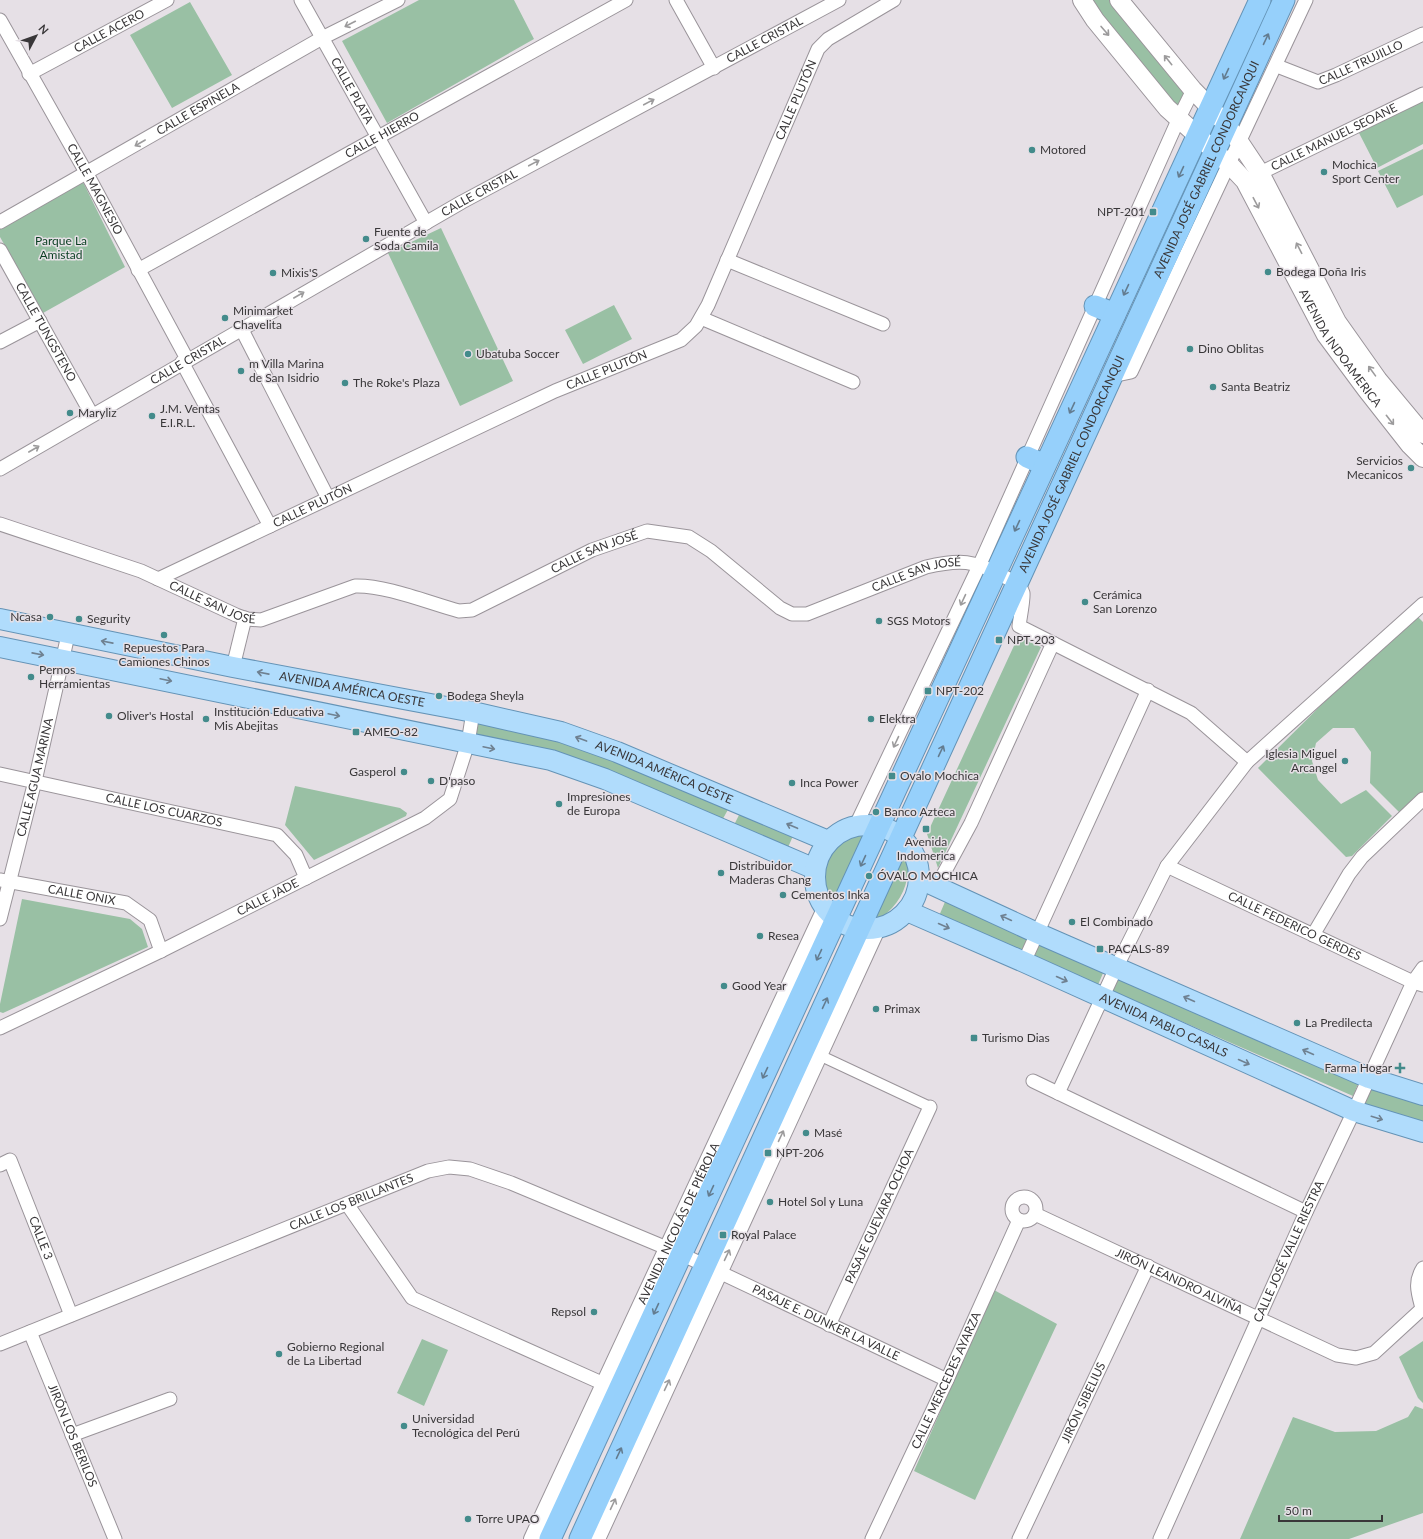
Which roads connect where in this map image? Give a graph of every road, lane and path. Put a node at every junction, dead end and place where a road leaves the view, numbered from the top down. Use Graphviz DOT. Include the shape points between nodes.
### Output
graph roads {
  1 [pos="168,0"];
  2 [pos="301,0"];
  3 [pos="378,0"];
  4 [pos="398,0"];
  5 [pos="626,0"];
  6 [pos="676,0"];
  7 [pos="839,0"];
  8 [pos="894,0"];
  9 [pos="1082,0"];
  10 [pos="1119,0"];
  11 [pos="1260,0"];
  12 [pos="1284,0"];
  13 [pos="1306,0"];
  14 [pos="368,15"];
  15 [pos="0,20"];
  16 [pos="1423,34"];
  17 [pos="322,38"];
  18 [pos="1277,66"];
  19 [pos="714,68"];
  20 [pos="29,74"];
  21 [pos="1193,90"];
  22 [pos="1423,94"];
  23 [pos="1210,109"];
  24 [pos="1179,118"];
  25 [pos="1227,125"];
  26 [pos="1197,136"];
  27 [pos="378,137"];
  28 [pos="1240,143"];
  29 [pos="1222,158"];
  30 [pos="87,174"];
  31 [pos="1252,177"];
  32 [pos="0,222"];
  33 [pos="426,223"];
  34 [pos="0,250"];
  35 [pos="727,260"];
  36 [pos="138,270"];
  37 [pos="1095,306"];
  38 [pos="1115,314"];
  39 [pos="701,318"];
  40 [pos="40,321"];
  41 [pos="883,324"];
  42 [pos="241,328"];
  43 [pos="0,342"];
  44 [pos="185,361"];
  45 [pos="853,382"];
  46 [pos="92,415"];
  47 [pos="1423,434"];
  48 [pos="1423,458"];
  49 [pos="1036,461"];
  50 [pos="0,469"];
  51 [pos="328,498"];
  52 [pos="0,524"];
  53 [pos="270,526"];
  54 [pos="988,568"];
  55 [pos="158,579"];
  56 [pos="1017,584"];
  57 [pos="1421,611"];
  58 [pos="245,618"];
  59 [pos="0,620"];
  60 [pos="68,635"];
  61 [pos="1053,643"];
  62 [pos="0,647"];
  63 [pos="61,659"];
  64 [pos="233,667"];
  65 [pos="1148,690"];
  66 [pos="473,712"];
  67 [pos="468,743"];
  68 [pos="1247,762"];
  69 [pos="0,774"];
  70 [pos="35,781"];
  71 [pos="1423,799"];
  72 [pos="736,802"];
  73 [pos="856,825"];
  74 [pos="879,826"];
  75 [pos="724,830"];
  76 [pos="901,837"];
  77 [pos="828,841"];
  78 [pos="1167,866"];
  79 [pos="815,869"];
  80 [pos="306,878"];
  81 [pos="5,881"];
  82 [pos="928,882"];
  83 [pos="907,911"];
  84 [pos="830,914"];
  85 [pos="0,919"];
  86 [pos="868,929"];
  87 [pos="1037,933"];
  88 [pos="1312,935"];
  89 [pos="162,951"];
  90 [pos="1024,962"];
  91 [pos="1116,968"];
  92 [pos="1423,968"];
  93 [pos="1418,984"];
  94 [pos="1102,997"];
  95 [pos="0,1028"];
  96 [pos="821,1032"];
  97 [pos="819,1055"];
  98 [pos="1369,1078"];
  99 [pos="1032,1080"];
  100 [pos="1058,1093"];
  101 [pos="1423,1095"];
  102 [pos="930,1107"];
  103 [pos="1354,1111"];
  104 [pos="1423,1132"];
  105 [pos="5,1163"];
  106 [pos="347,1204"];
  107 [pos="1306,1212"];
  108 [pos="1035,1214"];
  109 [pos="1019,1220"];
  110 [pos="674,1252"];
  111 [pos="1148,1266"];
  112 [pos="1423,1268"];
  113 [pos="712,1269"];
  114 [pos="1422,1308"];
  115 [pos="71,1315"];
  116 [pos="1258,1318"];
  117 [pos="829,1324"];
  118 [pos="30,1332"];
  119 [pos="0,1344"];
  120 [pos="947,1380"];
  121 [pos="604,1384"];
  122 [pos="170,1399"];
  123 [pos="72,1435"];
  124 [pos="584,1447"];
  125 [pos="115,1539"];
  126 [pos="532,1539"];
  127 [pos="550,1539"];
  128 [pos="580,1539"];
  129 [pos="597,1539"];
  130 [pos="872,1539"];
  131 [pos="1019,1539"];
  132 [pos="1160,1539"];
  1 -- 20 [label="street, CALLE ACERO"];
  2 -- 17 [label="street, CALLE PLATA"];
  3 -- 14 [label="street"];
  4 -- 14 [label="street, CALLE ESPINELA"];
  5 -- 27 [label="street, CALLE HIERRO"];
  6 -- 19 [label="street"];
  7 -- 19 [label="street, CALLE CRISTAL"];
  8 -- 35 [label="street, CALLE PLUTÓN" via="828,39 818,49"];
  9 -- 24 [label="main road, AVENIDA INDOAMERICA, one-way" via="1095,20 1167,108"];
  21 -- 10 [label="main road, AVENIDA INDOAMERICA, one-way"];
  11 -- 23 [label="highway, AVENIDA JOSÉ GABRIEL CONDORCANQUI, one-way"];
  25 -- 12 [label="highway, AVENIDA JOSÉ GABRIEL CONDORCANQUI, one-way"];
  13 -- 18 [label="street"];
  14 -- 17 [label="street, CALLE ESPINELA, one-way"];
  15 -- 20 [label="street, CALLE MAGNESIO"];
  16 -- 18 [label="street, CALLE TRUJILLO" via="1318,82"];
  17 -- 27 [label="street, CALLE PLATA"];
  17 -- 30 [label="street, CALLE ESPINELA, one-way"];
  18 -- 28 [label="street"];
  33 -- 19 [label="street, CALLE CRISTAL, one-way"];
  20 -- 30 [label="street, CALLE MAGNESIO"];
  21 -- 23 [label="main road, AVENIDA INDOAMERICA"];
  21 -- 24 [label="street"];
  22 -- 31 [label="street, CALLE MANUEL SEOANE"];
  23 -- 25 [label="main road, AVENIDA INDOAMERICA"];
  23 -- 26 [label="highway, AVENIDA JOSÉ GABRIEL CONDORCANQUI"];
  24 -- 26 [label="main road, AVENIDA INDOAMERICA"];
  24 -- 37 [label="street"];
  25 -- 28 [label="main road, AVENIDA INDOAMERICA"];
  25 -- 29 [label="highway, AVENIDA JOSÉ GABRIEL CONDORCANQUI"];
  26 -- 29 [label="main road, AVENIDA INDOAMERICA"];
  26 -- 38 [label="highway, AVENIDA JOSÉ GABRIEL CONDORCANQUI, one-way"];
  27 -- 33 [label="street, CALLE PLATA"];
  27 -- 36 [label="street, CALLE HIERRO"];
  28 -- 29 [label="street"];
  28 -- 31 [label="main road, AVENIDA INDOAMERICA"];
  29 -- 31 [label="main road, AVENIDA INDOAMERICA"];
  29 -- 56 [label="highway, AVENIDA JOSÉ GABRIEL CONDORCANQUI" via="1112,376"];
  30 -- 32 [label="street, CALLE ESPINELA"];
  30 -- 36 [label="street, CALLE MAGNESIO"];
  47 -- 31 [label="main road, AVENIDA INDOAMERICA, one-way" via="1378,380 1337,322"];
  31 -- 48 [label="main road, AVENIDA INDOAMERICA, one-way" via="1326,335 1410,445"];
  42 -- 33 [label="street, CALLE CRISTAL, one-way"];
  34 -- 40 [label="street, CALLE TUNGSTENO"];
  35 -- 39 [label="street, CALLE PLUTÓN"];
  35 -- 41 [label="street"];
  36 -- 44 [label="street, CALLE MAGNESIO"];
  37 -- 38 [label="highway"];
  37 -- 49 [label="street"];
  38 -- 49 [label="highway, AVENIDA JOSÉ GABRIEL CONDORCANQUI, one-way"];
  39 -- 45 [label="street"];
  39 -- 51 [label="street, CALLE PLUTÓN" via="681,340 555,391"];
  40 -- 43 [label="street"];
  40 -- 46 [label="street, CALLE TUNGSTENO"];
  42 -- 44 [label="street, CALLE CRISTAL"];
  42 -- 51 [label="street"];
  44 -- 46 [label="street, CALLE CRISTAL"];
  44 -- 53 [label="street, CALLE MAGNESIO"];
  50 -- 46 [label="street, CALLE CRISTAL, one-way"];
  49 -- 54 [label="highway, AVENIDA JOSÉ GABRIEL CONDORCANQUI"];
  51 -- 53 [label="street, CALLE PLUTÓN"];
  52 -- 55 [label="street, CALLE SAN JOSÉ"];
  53 -- 55 [label="street, CALLE PLUTÓN"];
  54 -- 56 [label="street, CALLE SAN JOSÉ"];
  54 -- 58 [label="street, CALLE SAN JOSÉ" via="956,562 926,566 807,614 792,614 780,608 711,551 690,537 647,531 592,550 472,610 459,611 382,589 355,586 261,620"];
  54 -- 73 [label="street, AVENIDA JOSÉ GABRIEL CONDORCANQUI, one-way"];
  54 -- 74 [label="highway, AVENIDA JOSÉ GABRIEL CONDORCANQUI"];
  55 -- 58 [label="street, CALLE SAN JOSÉ"];
  56 -- 61 [label="street" via="1023,593 1019,626"];
  76 -- 56 [label="highway, AVENIDA JOSÉ GABRIEL CONDORCANQUI, one-way"];
  57 -- 68 [label="street"];
  58 -- 64 [label="street"];
  59 -- 60 [label="main road, AVENIDA AMÉRICA OESTE"];
  60 -- 63 [label="street, CALLE AGUA MARINA"];
  64 -- 60 [label="main road, AVENIDA AMÉRICA OESTE, one-way"];
  61 -- 65 [label="street"];
  61 -- 82 [label="street" via="971,823"];
  62 -- 63 [label="main road, one-way"];
  63 -- 67 [label="main road, one-way"];
  63 -- 70 [label="street, CALLE AGUA MARINA"];
  66 -- 64 [label="main road, AVENIDA AMÉRICA OESTE, one-way"];
  65 -- 68 [label="street" via="1191,713"];
  65 -- 87 [label="street"];
  66 -- 67 [label="street, CALLE JADE"];
  72 -- 66 [label="main road, AVENIDA AMÉRICA OESTE, one-way" via="618,752 561,732"];
  67 -- 75 [label="main road, one-way" via="551,760 605,779"];
  67 -- 80 [label="street, CALLE JADE" via="450,799 425,818"];
  68 -- 78 [label="street"];
  69 -- 70 [label="street, CALLE LOS CUARZOS"];
  70 -- 80 [label="street, CALLE LOS CUARZOS" via="277,836 296,855"];
  70 -- 81 [label="street, CALLE AGUA MARINA"];
  71 -- 88 [label="street" via="1362,857"];
  72 -- 75 [label="main road"];
  77 -- 72 [label="main road, AVENIDA AMÉRICA OESTE, one-way"];
  73 -- 74 [label="main road"];
  73 -- 77 [label="main road" via="846,828"];
  74 -- 76 [label="main road"];
  74 -- 84 [label="highway, AVENIDA JOSÉ GABRIEL CONDORCANQUI, one-way"];
  75 -- 79 [label="main road"];
  76 -- 82 [label="main road" via="913,851"];
  76 -- 86 [label="highway, AVENIDA JOSÉ GABRIEL CONDORCANQUI"];
  77 -- 79 [label="main road"];
  78 -- 88 [label="street, CALLE FEDERICO GERDES"];
  78 -- 91 [label="street"];
  79 -- 84 [label="main road" via="818,896"];
  80 -- 89 [label="street, CALLE JADE"];
  81 -- 85 [label="street, CALLE AGUA MARINA"];
  81 -- 89 [label="street, CALLE ONIX" via="126,903 150,920"];
  82 -- 83 [label="main road"];
  87 -- 82 [label="main road, one-way"];
  83 -- 86 [label="main road" via="888,926"];
  83 -- 90 [label="main road, AVENIDA PABLO CASALS, one-way"];
  84 -- 86 [label="main road" via="847,926"];
  84 -- 110 [label="highway, AVENIDA NICOLÁS DE PIÉROLA"];
  96 -- 86 [label="highway, one-way"];
  87 -- 90 [label="street"];
  87 -- 91 [label="main road"];
  88 -- 93 [label="street, CALLE FEDERICO GERDES"];
  89 -- 95 [label="street, CALLE JADE"];
  90 -- 94 [label="main road, AVENIDA PABLO CASALS, one-way"];
  91 -- 94 [label="street"];
  98 -- 91 [label="main road, one-way"];
  92 -- 93 [label="street, CALLE JOSÉ VALLE RIESTRA"];
  93 -- 98 [label="street, CALLE JOSÉ VALLE RIESTRA"];
  94 -- 100 [label="street"];
  94 -- 103 [label="main road, AVENIDA PABLO CASALS, one-way"];
  96 -- 97 [label="street"];
  96 -- 113 [label="highway"];
  97 -- 102 [label="street"];
  113 -- 97 [label="street, one-way"];
  98 -- 101 [label="main road"];
  98 -- 103 [label="street, CALLE JOSÉ VALLE RIESTRA"];
  99 -- 100 [label="street"];
  100 -- 107 [label="street"];
  102 -- 117 [label="street, PASAJE GUEVARA OCHOA"];
  103 -- 104 [label="main road, AVENIDA PABLO CASALS, one-way"];
  103 -- 107 [label="street, CALLE JOSÉ VALLE RIESTRA"];
  105 -- 115 [label="street, CALLE 3"];
  106 -- 110 [label="street, CALLE LOS BRILLANTES" via="428,1171 448,1167 470,1169 511,1182"];
  106 -- 115 [label="street, CALLE LOS BRILLANTES"];
  106 -- 121 [label="street" via="412,1298"];
  107 -- 116 [label="street, CALLE JOSÉ VALLE RIESTRA"];
  108 -- 109 [label="street" via="1031,1219"];
  108 -- 109 [label="street" via="1033,1200 1019,1197 1012,1209 1013,1216"];
  108 -- 111 [label="street, JIRÓN LEANDRO ALVIÑA"];
  109 -- 120 [label="street, CALLE MERCEDES AYARZA"];
  110 -- 113 [label="street, CALLE LOS BRILLANTES"];
  110 -- 121 [label="street, AVENIDA NICOLÁS DE PIÉROLA"];
  110 -- 124 [label="highway, AVENIDA NICOLÁS DE PIÉROLA, one-way"];
  111 -- 116 [label="street, JIRÓN LEANDRO ALVIÑA"];
  111 -- 131 [label="street, JIRÓN SIBELIUS"];
  112 -- 114 [label="street, JIRÓN LEANDRO ALVIÑA" via="1418,1275 1416,1286"];
  113 -- 117 [label="street, PASAJE E. DUNKER LA VALLE"];
  128 -- 113 [label="highway, one-way"];
  129 -- 113 [label="street, one-way"];
  114 -- 116 [label="street, JIRÓN LEANDRO ALVIÑA" via="1374,1353 1356,1358 1337,1355"];
  115 -- 118 [label="street, CALLE LOS BRILLANTES"];
  116 -- 132 [label="street, CALLE JOSÉ VALLE RIESTRA"];
  117 -- 120 [label="street, PASAJE E. DUNKER LA VALLE"];
  118 -- 119 [label="street, CALLE LOS BRILLANTES"];
  118 -- 123 [label="street, JIRÓN LOS BERILOS"];
  120 -- 130 [label="street, CALLE MERCEDES AYARZA"];
  121 -- 124 [label="street, AVENIDA NICOLÁS DE PIÉROLA"];
  122 -- 123 [label="street"];
  123 -- 125 [label="street, JIRÓN LOS BERILOS"];
  124 -- 126 [label="street, AVENIDA NICOLÁS DE PIÉROLA"];
  124 -- 127 [label="highway, AVENIDA NICOLÁS DE PIÉROLA"];
}
